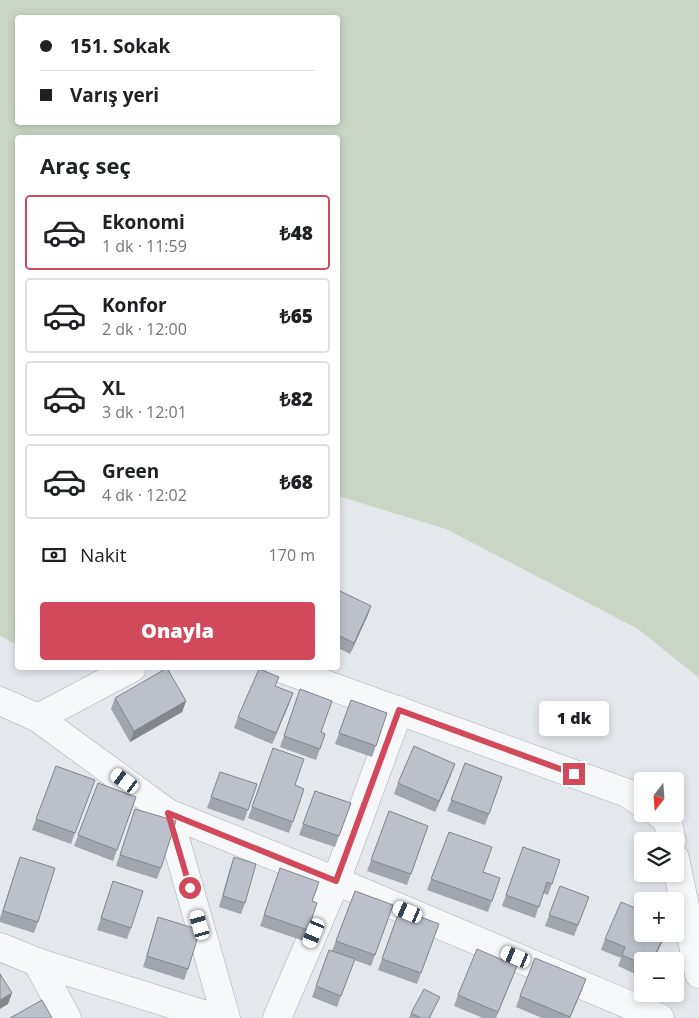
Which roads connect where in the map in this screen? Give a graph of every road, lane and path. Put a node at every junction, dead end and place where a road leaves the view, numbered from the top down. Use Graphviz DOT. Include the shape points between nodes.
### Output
graph roads {
  1 [pos="128,670"];
  2 [pos="286,670"];
  3 [pos="0,700"];
  4 [pos="399,710"];
  5 [pos="38,718"];
  6 [pos="634,798"];
  7 [pos="168,813"];
  8 [pos="336,881"];
  9 [pos="680,882"];
  10 [pos="0,947"];
  11 [pos="37,962"];
  12 [pos="699,974"];
  13 [pos="67,1018"];
  14 [pos="216,1018"];
  15 [pos="226,1018"];
  16 [pos="277,1018"];
  17 [pos="660,1018"];
  1 -- 5 [label="street"];
  2 -- 4 [label="street"];
  3 -- 5 [label="street"];
  4 -- 6 [label="street"];
  4 -- 8 [label="street"];
  5 -- 7 [label="street"];
  7 -- 8 [label="street"];
  7 -- 15 [label="street"];
  8 -- 16 [label="street"];
  8 -- 17 [label="street"];
  9 -- 12 [label="street"];
  10 -- 11 [label="street"];
  11 -- 13 [label="street"];
  11 -- 14 [label="street"];
}
